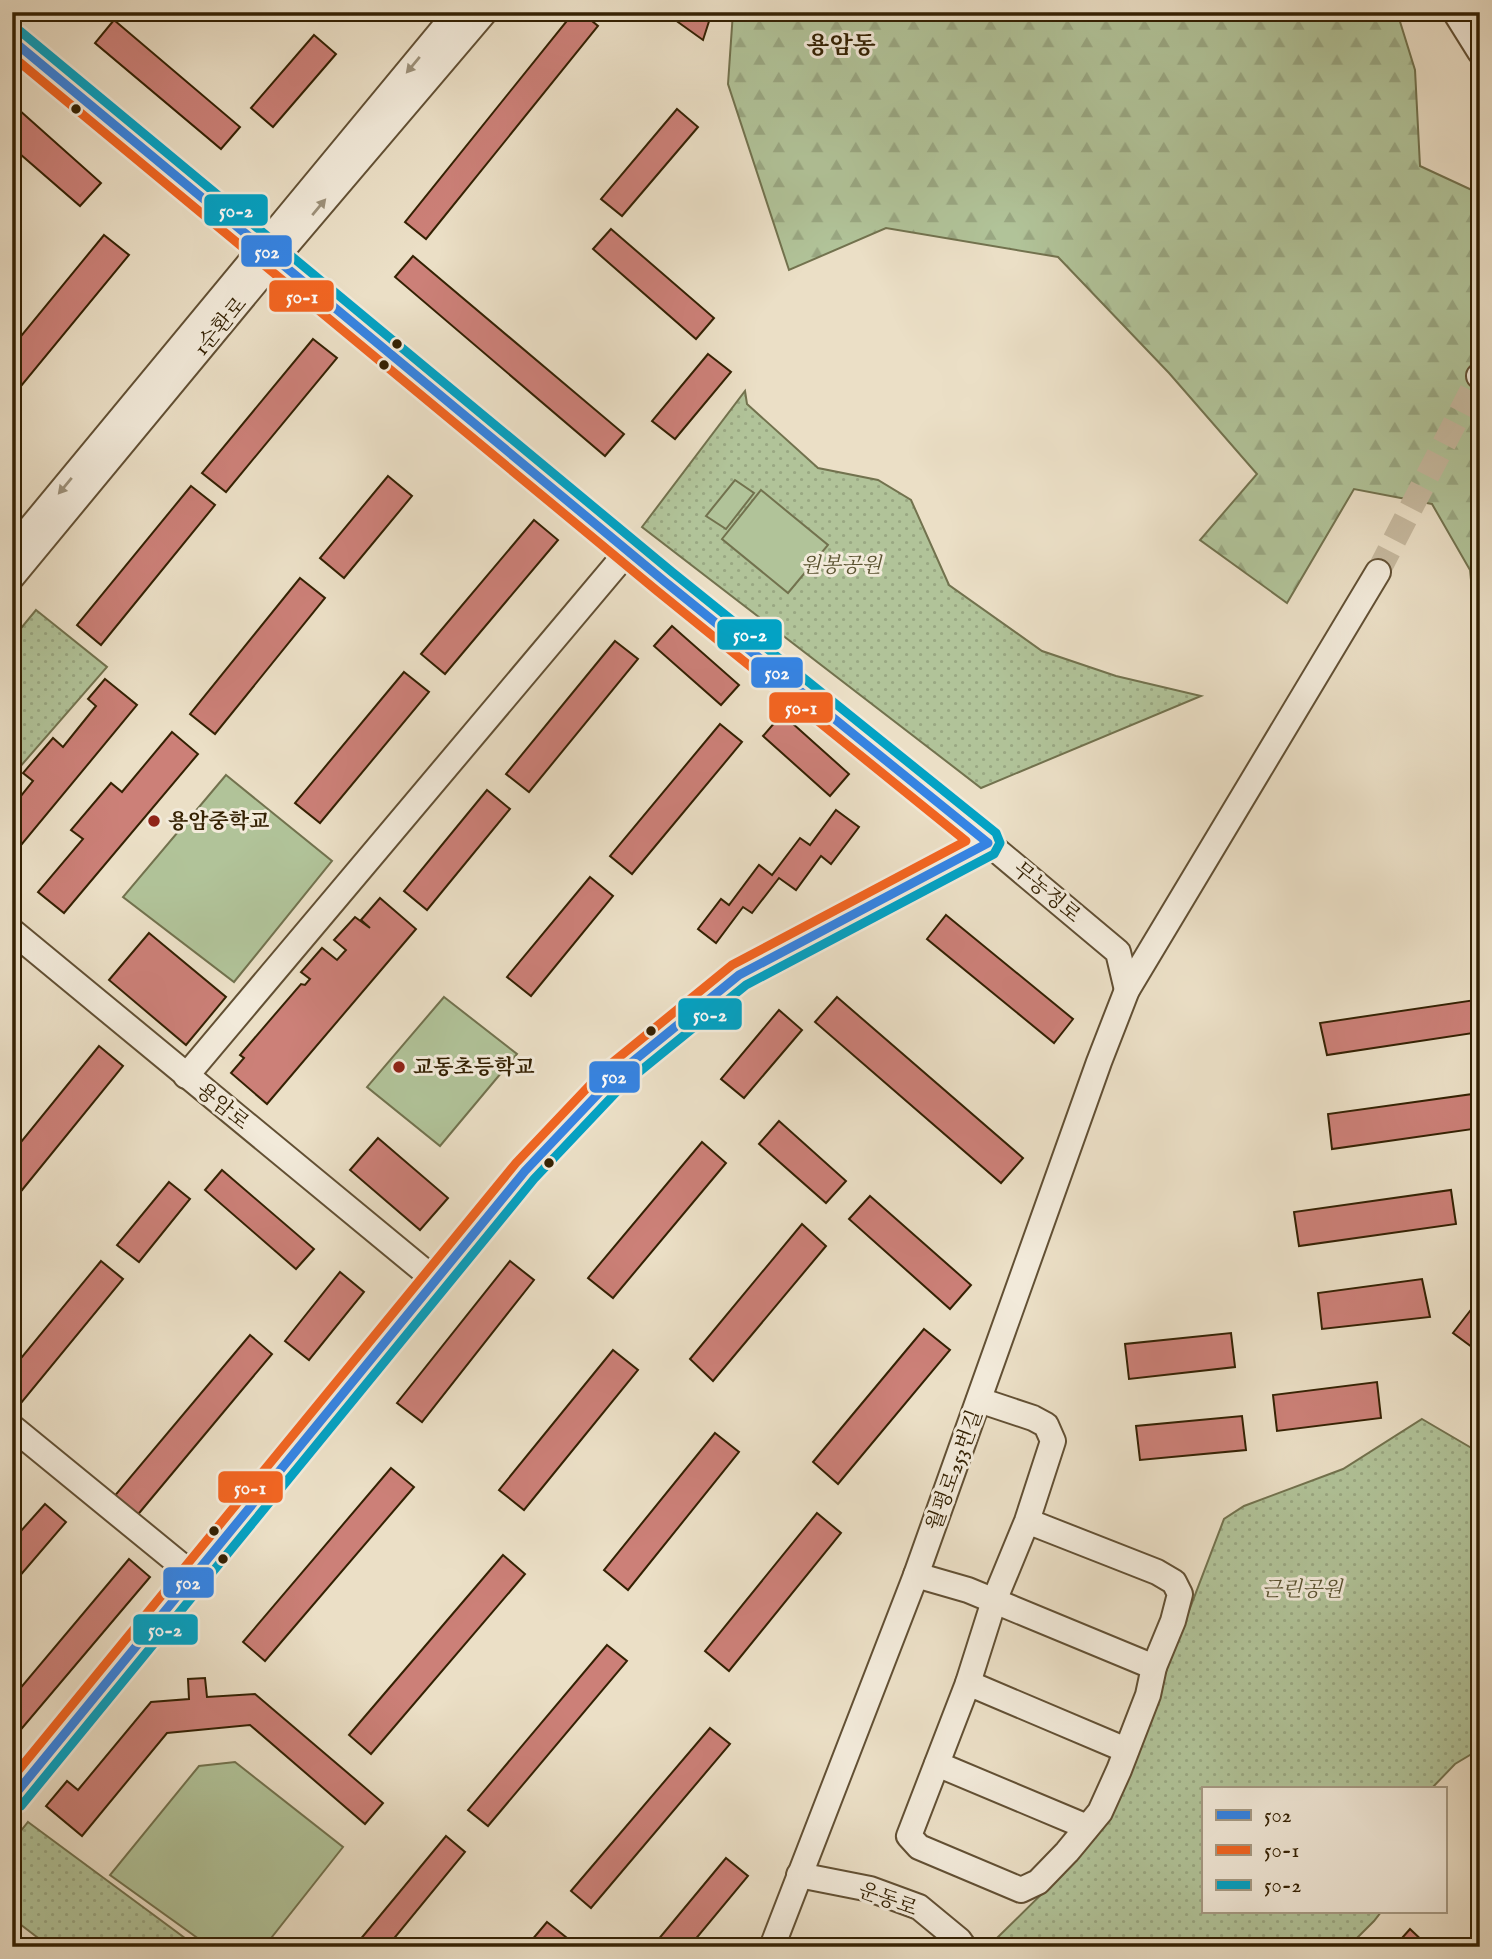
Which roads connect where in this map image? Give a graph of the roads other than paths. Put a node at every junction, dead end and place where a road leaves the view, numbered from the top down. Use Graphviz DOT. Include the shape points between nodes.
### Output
graph roads {
  1 [pos="457,12"];
  2 [pos="485,12"];
  3 [pos="1455,12"];
  4 [pos="12,40"];
  5 [pos="1480,52"];
  6 [pos="268,254"];
  7 [pos="12,550"];
  8 [pos="628,551"];
  9 [pos="1378,572"];
  10 [pos="12,577"];
  11 [pos="988,843"];
  12 [pos="12,931"];
  13 [pos="1127,990"];
  14 [pos="186,1076"];
  15 [pos="435,1280"];
  16 [pos="979,1400"];
  17 [pos="12,1427"];
  18 [pos="1027,1521"];
  19 [pos="193,1575"];
  20 [pos="916,1575"];
  21 [pos="994,1601"];
  22 [pos="1154,1667"];
  23 [pos="968,1683"];
  24 [pos="1126,1750"];
  25 [pos="937,1764"];
  26 [pos="12,1798"];
  27 [pos="1087,1827"];
  28 [pos="800,1875"];
  29 [pos="772,1947"];
  30 [pos="964,1947"];
  1 -- 6 [label="street, 1순환로, one-way"];
  6 -- 2 [label="street, 1순환로, one-way"];
  3 -- 5 [label="street"];
  4 -- 6 [label="street, 무농정로"];
  6 -- 7 [label="street, 1순환로, one-way"];
  6 -- 8 [label="street, 무농정로"];
  6 -- 10 [label="street, 1순환로"];
  8 -- 11 [label="street, 무농정로"];
  8 -- 14 [label="street"];
  9 -- 13 [label="street"];
  11 -- 13 [label="street, 무농정로" via="1118,952"];
  11 -- 15 [label="street" via="739,975 615,1076 525,1171"];
  12 -- 14 [label="street, 용암로"];
  13 -- 16 [label="street, 월평로253번길"];
  14 -- 15 [label="street, 용암로"];
  15 -- 19 [label="street"];
  16 -- 18 [label="street" via="1046,1425 1053,1441"];
  16 -- 20 [label="street, 월평로253번길"];
  17 -- 19 [label="street"];
  18 -- 21 [label="street"];
  18 -- 22 [label="street" via="1174,1582 1180,1594"];
  19 -- 26 [label="street"];
  20 -- 21 [label="street"];
  20 -- 28 [label="street, 월평로253번길"];
  21 -- 22 [label="street"];
  21 -- 23 [label="street"];
  22 -- 24 [label="street"];
  23 -- 24 [label="street"];
  23 -- 25 [label="street"];
  24 -- 27 [label="street" via="1100,1812"];
  25 -- 27 [label="street"];
  25 -- 27 [label="street" via="909,1836 919,1847 1021,1890 1038,1882"];
  28 -- 29 [label="street, 월평로253번길"];
  28 -- 30 [label="street, 운동로" via="870,1889 919,1908"];
}
